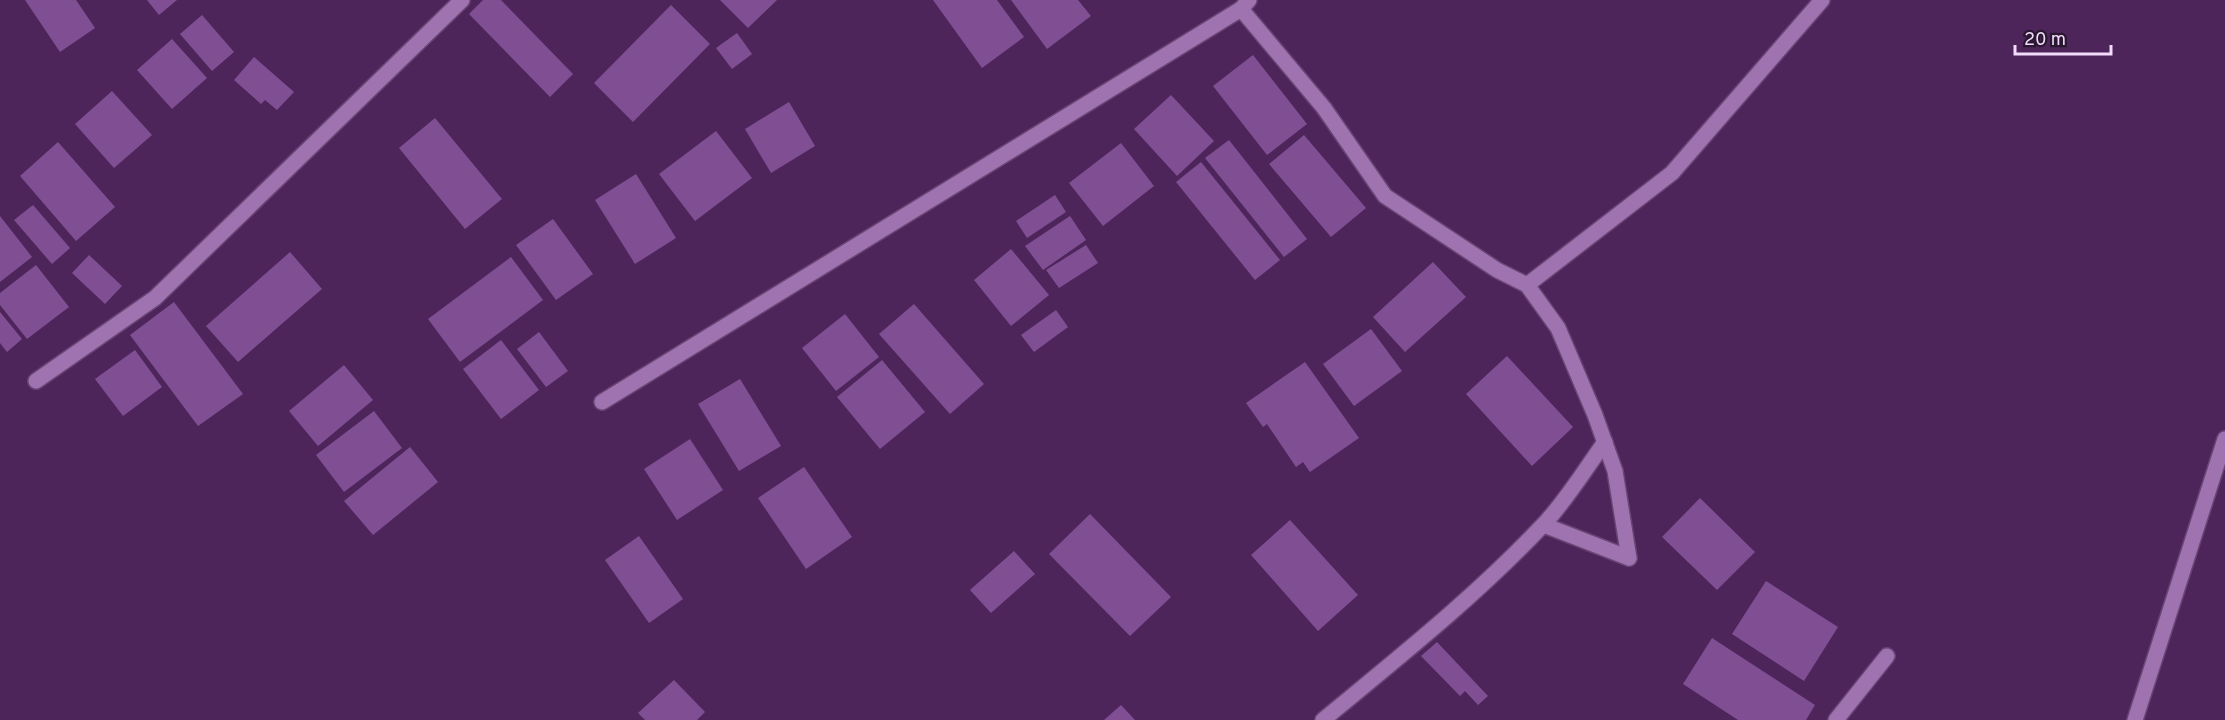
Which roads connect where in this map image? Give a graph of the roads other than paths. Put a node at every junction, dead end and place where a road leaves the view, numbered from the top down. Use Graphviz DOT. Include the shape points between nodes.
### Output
graph roads {
  1 [pos="462,0"];
  2 [pos="1822,0"];
  3 [pos="1245,4"];
  4 [pos="1527,285"];
  5 [pos="36,381"];
  6 [pos="602,402"];
  7 [pos="2225,439"];
  8 [pos="1605,442"];
  9 [pos="1544,525"];
  10 [pos="1887,656"];
  11 [pos="1323,720"];
  12 [pos="1836,720"];
  13 [pos="2135,720"];
  1 -- 5 [label="street" via="154,298"];
  2 -- 4 [label="street" via="1672,173"];
  3 -- 4 [label="street" via="1385,196 1497,270"];
  3 -- 6 [label="street"];
  4 -- 8 [label="street" via="1558,328"];
  7 -- 13 [label="street"];
  8 -- 9 [label="street"];
  8 -- 9 [label="street" via="1615,471 1629,558"];
  9 -- 11 [label="street" via="1434,628"];
  10 -- 12 [label="street"];
}
